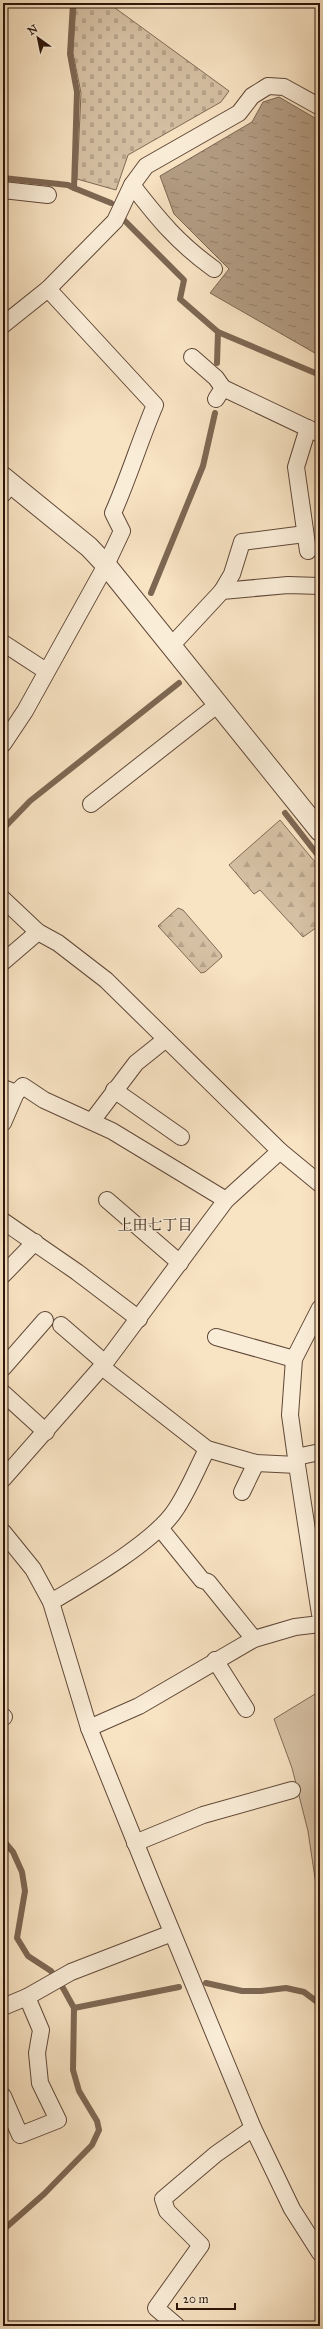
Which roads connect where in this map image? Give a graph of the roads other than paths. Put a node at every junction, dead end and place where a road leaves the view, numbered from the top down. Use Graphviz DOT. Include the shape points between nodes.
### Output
graph roads {
  1 [pos="320,107"];
  2 [pos="132,184"];
  3 [pos="3,190"];
  4 [pos="48,194"];
  5 [pos="214,269"];
  6 [pos="48,288"];
  7 [pos="3,325"];
  8 [pos="192,357"];
  9 [pos="314,431"];
  10 [pos="6,485"];
  11 [pos="305,534"];
  12 [pos="308,552"];
  13 [pos="106,565"];
  14 [pos="320,586"];
  15 [pos="222,591"];
  16 [pos="3,643"];
  17 [pos="171,646"];
  18 [pos="46,671"];
  19 [pos="217,705"];
  20 [pos="4,739"];
  21 [pos="91,804"];
  22 [pos="319,829"];
  23 [pos="3,899"];
  24 [pos="38,932"];
  25 [pos="3,962"];
  26 [pos="166,1039"];
  27 [pos="9,1090"];
  28 [pos="114,1090"];
  29 [pos="92,1121"];
  30 [pos="3,1123"];
  31 [pos="180,1138"];
  32 [pos="280,1151"];
  33 [pos="319,1181"];
  34 [pos="107,1200"];
  35 [pos="226,1200"];
  36 [pos="3,1221"];
  37 [pos="35,1242"];
  38 [pos="180,1263"];
  39 [pos="3,1275"];
  40 [pos="320,1308"];
  41 [pos="139,1319"];
  42 [pos="45,1320"];
  43 [pos="60,1325"];
  44 [pos="216,1337"];
  45 [pos="294,1359"];
  46 [pos="104,1365"];
  47 [pos="3,1368"];
  48 [pos="3,1393"];
  49 [pos="46,1432"];
  50 [pos="207,1450"];
  51 [pos="320,1452"];
  52 [pos="297,1461"];
  53 [pos="256,1463"];
  54 [pos="3,1479"];
  55 [pos="242,1492"];
  56 [pos="160,1528"];
  57 [pos="3,1532"];
  58 [pos="51,1602"];
  59 [pos="320,1614"];
  60 [pos="320,1624"];
  61 [pos="254,1639"];
  62 [pos="215,1660"];
  63 [pos="246,1709"];
  64 [pos="89,1728"];
  65 [pos="292,1790"];
  66 [pos="135,1843"];
  67 [pos="172,1933"];
  68 [pos="27,1997"];
  69 [pos="3,2007"];
  70 [pos="3,2096"];
  71 [pos="252,2128"];
  72 [pos="320,2253"];
  73 [pos="177,2326"];
  1 -- 2 [label="street" via="284,87 268,86 252,96 239,113 146,166"];
  2 -- 5 [label="street" via="163,226 192,254"];
  2 -- 6 [label="street" via="114,221"];
  3 -- 4 [label="street"];
  6 -- 7 [label="street"];
  6 -- 13 [label="street" via="156,405 138,444 127,480 113,512 122,531"];
  8 -- 9 [label="street" via="216,378 220,393"];
  9 -- 11 [label="street" via="296,467"];
  10 -- 13 [label="street" via="88,547"];
  11 -- 12 [label="street"];
  11 -- 15 [label="street" via="242,542 232,574"];
  13 -- 17 [label="street"];
  13 -- 18 [label="street"];
  14 -- 15 [label="street" via="288,585"];
  15 -- 17 [label="street"];
  16 -- 18 [label="street"];
  17 -- 19 [label="street"];
  18 -- 20 [label="street" via="25,712"];
  19 -- 21 [label="street"];
  19 -- 22 [label="street"];
  23 -- 24 [label="street"];
  24 -- 25 [label="street"];
  24 -- 26 [label="street" via="58,943 106,980"];
  26 -- 28 [label="street" via="136,1063"];
  26 -- 32 [label="street"];
  27 -- 29 [label="street" via="24,1086 44,1100"];
  27 -- 30 [label="street"];
  28 -- 29 [label="street"];
  28 -- 31 [label="street"];
  29 -- 35 [label="street"];
  32 -- 33 [label="street"];
  32 -- 35 [label="street"];
  34 -- 38 [label="street"];
  35 -- 38 [label="street"];
  36 -- 37 [label="street"];
  37 -- 39 [label="street"];
  37 -- 41 [label="street"];
  38 -- 41 [label="street"];
  40 -- 45 [label="street"];
  41 -- 46 [label="street"];
  42 -- 47 [label="street"];
  43 -- 46 [label="street"];
  44 -- 45 [label="street"];
  45 -- 52 [label="street" via="290,1415"];
  46 -- 49 [label="street"];
  46 -- 50 [label="street"];
  48 -- 49 [label="street"];
  49 -- 54 [label="street"];
  50 -- 53 [label="street"];
  50 -- 56 [label="street" via="176,1510"];
  51 -- 52 [label="street"];
  52 -- 53 [label="street"];
  52 -- 59 [label="street"];
  53 -- 55 [label="street"];
  56 -- 58 [label="street" via="128,1553"];
  56 -- 61 [label="street"];
  57 -- 58 [label="street" via="33,1569"];
  58 -- 64 [label="street"];
  60 -- 61 [label="street" via="295,1627"];
  61 -- 62 [label="street"];
  62 -- 63 [label="street"];
  62 -- 64 [label="street" via="139,1706"];
  64 -- 66 [label="street"];
  65 -- 66 [label="street" via="203,1815"];
  66 -- 67 [label="street"];
  67 -- 68 [label="street" via="65,1975"];
  67 -- 71 [label="street"];
  68 -- 69 [label="street"];
  68 -- 70 [label="street" via="41,2030 37,2054 40,2083 58,2120 20,2135"];
  71 -- 72 [label="street" via="292,2209"];
  71 -- 73 [label="street" via="216,2154 163,2199 167,2211 201,2245 156,2308"];
}
